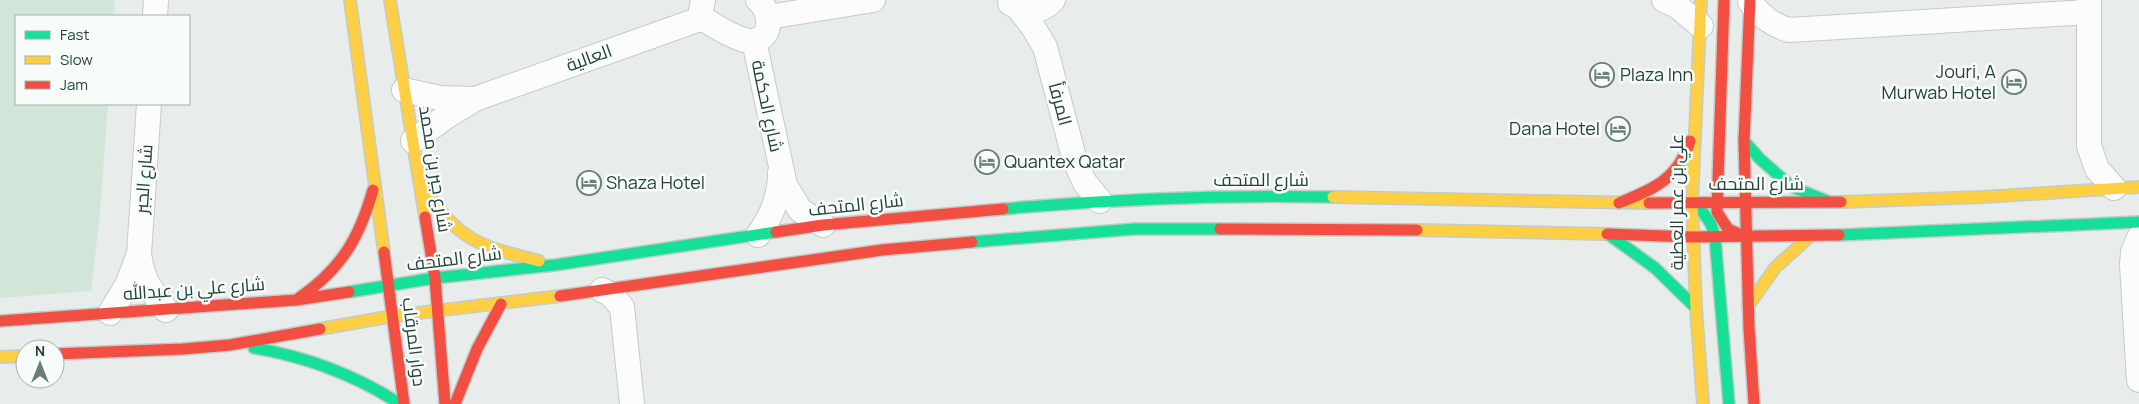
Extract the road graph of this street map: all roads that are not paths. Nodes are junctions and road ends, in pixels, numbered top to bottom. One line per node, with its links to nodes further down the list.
1 (156, 0): 14 (street)
2 (350, 0): 26 (street)
3 (390, 0): 18 (street, شارع جبر بن محمد)
4 (874, 0): 12 (street)
5 (1054, 0): 10 (street); 17 (street, المرفأ)
6 (1664, 0): 15 (street)
7 (1702, 0): 15 (street, علي بن عمر العطية)
8 (1724, 0): 32 (street)
9 (1750, 1): 11 (street); 23 (street)
10 (1009, 3): 17 (street, المرفأ)
11 (2088, 6): 29 (street)
12 (763, 8): 16 (street)
13 (703, 9): 16 (street); 19 (street, العالية)
14 (155, 15)
15 (1701, 26): 21 (street, علي بن عمر العطية)
16 (754, 41): 25 (street, شارع الحكمة)
17 (1045, 48): 24 (street, المرفأ)
18 (404, 90): 19 (street, العالية); 22 (street, شارع جبر بن محمد)
19 (476, 99): 22 (street, العالية)
20 (149, 105): 46 (street, شارع الجبر)
21 (1694, 125): 31 (street, علي بن عمر العطية); 35 (street)
22 (412, 141): 27 (street, شارع جبر بن محمد)
23 (1744, 141): 33 (street); 34 (street)
24 (1075, 161): 30 (street, المرفأ); 36 (street)
25 (780, 171): 38 (street, شارع الحكمة); 40 (street, شارع الحكمة)
26 (375, 181): 49 (street); 51 (street)
27 (419, 181): 47 (street); 48 (street, شارع جبر بن محمد)
28 (2139, 187): 29 (street, شارع المتحف)
29 (2114, 188): 34 (street, شارع المتحف)
30 (1100, 201): 35 (street, شارع المتحف); 36 (street, شارع المتحف)
31 (1692, 202): 32 (street, شارع المتحف); 35 (street, شارع المتحف); 41 (street, علي بن عمر العطية); 42 (street)
32 (1716, 202): 33 (street, شارع المتحف); 43 (street)
33 (1745, 202): 34 (street, شارع المتحف); 43 (street)
34 (1830, 202)
35 (1619, 203)
36 (1059, 204): 38 (street, شارع المتحف)
37 (2139, 222): 44 (street)
38 (823, 225): 40 (street, شارع المتحف)
39 (1608, 234): 41 (street); 50 (street); 54 (street)
40 (758, 235): 47 (street, شارع المتحف)
41 (1693, 237): 42 (street); 54 (street, علي بن عمر العطية)
42 (1716, 237): 43 (street); 70 (street)
43 (1746, 237): 44 (street); 53 (street)
44 (1809, 237): 53 (street)
45 (2139, 238): 64 (street)
46 (139, 254): 55 (street, شارع الجبر); 57 (street, شارع الجبر)
47 (555, 265): 48 (street, شارع المتحف)
48 (435, 278): 49 (street, شارع المتحف); 56 (street, شارع جبر بن محمد)
49 (388, 285): 51 (street, شارع علي بن عبدالله); 58 (street, دوار المرقاب)
50 (602, 290): 52 (street); 68 (street)
51 (296, 300): 55 (street, شارع علي بن عبدالله)
52 (501, 304): 56 (street); 67 (street)
53 (1748, 306): 71 (street)
54 (1696, 308): 69 (street, علي بن عمر العطية)
55 (166, 310): 57 (street, شارع علي بن عبدالله)
56 (438, 311): 58 (street); 66 (street, شارع جبر بن محمد)
57 (110, 312): 59 (street, شارع علي بن عبدالله)
58 (393, 316): 60 (street); 65 (street, دوار المرقاب)
59 (0, 321)
60 (230, 345): 61 (street); 65 (street)
61 (65, 354)
62 (15, 356): 63 (street)
63 (0, 357)
64 (2139, 380)
65 (402, 404)
66 (445, 404)
67 (455, 404)
68 (632, 404)
69 (1703, 404)
70 (1729, 404)
71 (1754, 404)

